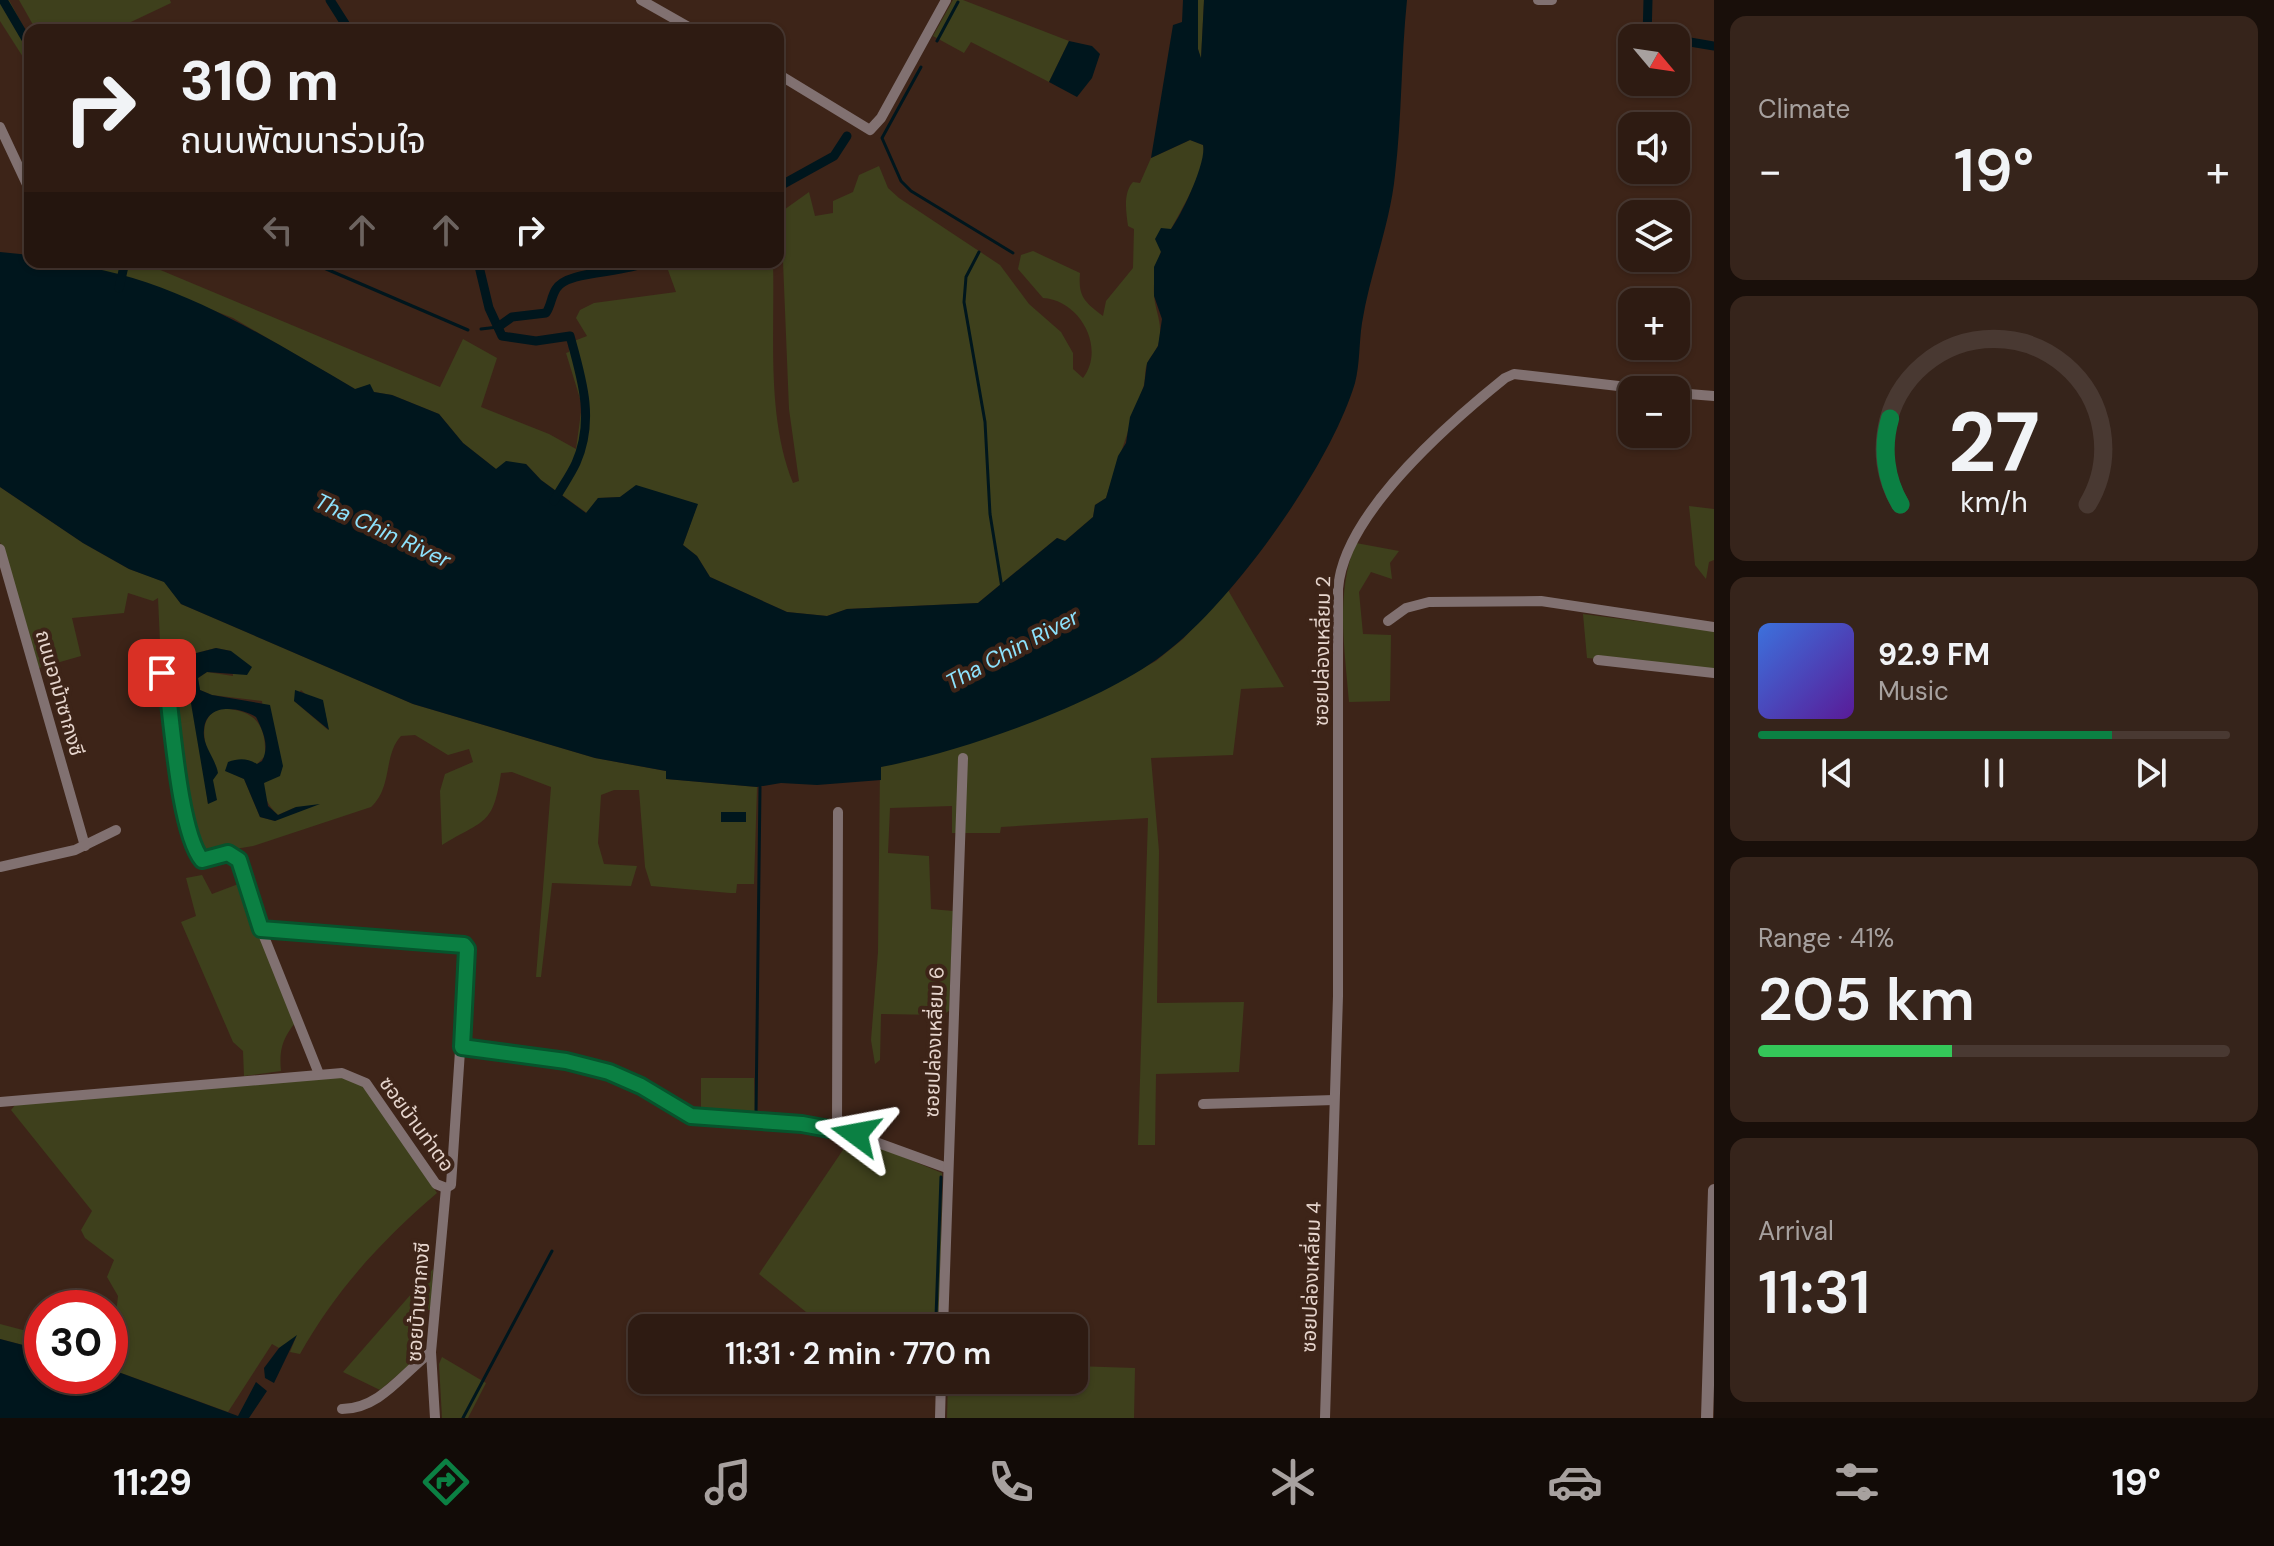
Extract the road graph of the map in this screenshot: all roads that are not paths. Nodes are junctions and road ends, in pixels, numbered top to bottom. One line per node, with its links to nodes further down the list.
1 (641, 0): 5 (street)
2 (946, 0): 6 (street)
3 (1538, 0): 4 (street)
4 (1552, 0)
5 (683, 24)
6 (784, 78)
7 (0, 127): 8 (street)
8 (24, 178)
9 (1618, 386): 26 (street, ซอยปล่องเหลี่ยม 2)
10 (1690, 394): 11 (street)
11 (1714, 396)
12 (0, 549): 21 (street, ถนนอาม้าซากงซี)
13 (1388, 621): 14 (street)
14 (1714, 627)
15 (1598, 660): 16 (street)
16 (1714, 673)
17 (137, 675): 23 (street)
18 (963, 758): 31 (street, ซอยปล่องเหลี่ยม 6)
19 (838, 812): 29 (street)
20 (116, 830): 21 (street)
21 (85, 846): 22 (street)
22 (0, 867)
23 (261, 929): 24 (street, ซอยบ้านท่าตอ); 25 (street)
24 (462, 1047): 29 (street); 32 (street, ซอยบ้านท่าตอ)
25 (319, 1074): 27 (street, ซอยบ้านท่าตอ); 32 (street, ซอยบ้านท่าตอ)
26 (1334, 1100): 28 (street); 30 (street, ซอยปล่องเหลี่ยม 2)
27 (0, 1102)
28 (1203, 1104)
29 (837, 1128): 31 (street)
30 (1333, 1138): 41 (street, ซอยปล่องเหลี่ยม 4)
31 (947, 1168): 35 (street, ซอยปล่องเหลี่ยม 6)
32 (446, 1188): 36 (street, ซอยบ้านซากงซี)
33 (1714, 1190): 34 (street)
34 (1712, 1268): 42 (street)
35 (943, 1314)
36 (431, 1352): 38 (street); 39 (street, ซอยบ้านซากงซี)
37 (941, 1394): 40 (street)
38 (342, 1409)
39 (435, 1418)
40 (940, 1418)
41 (1325, 1418)
42 (1707, 1418)

